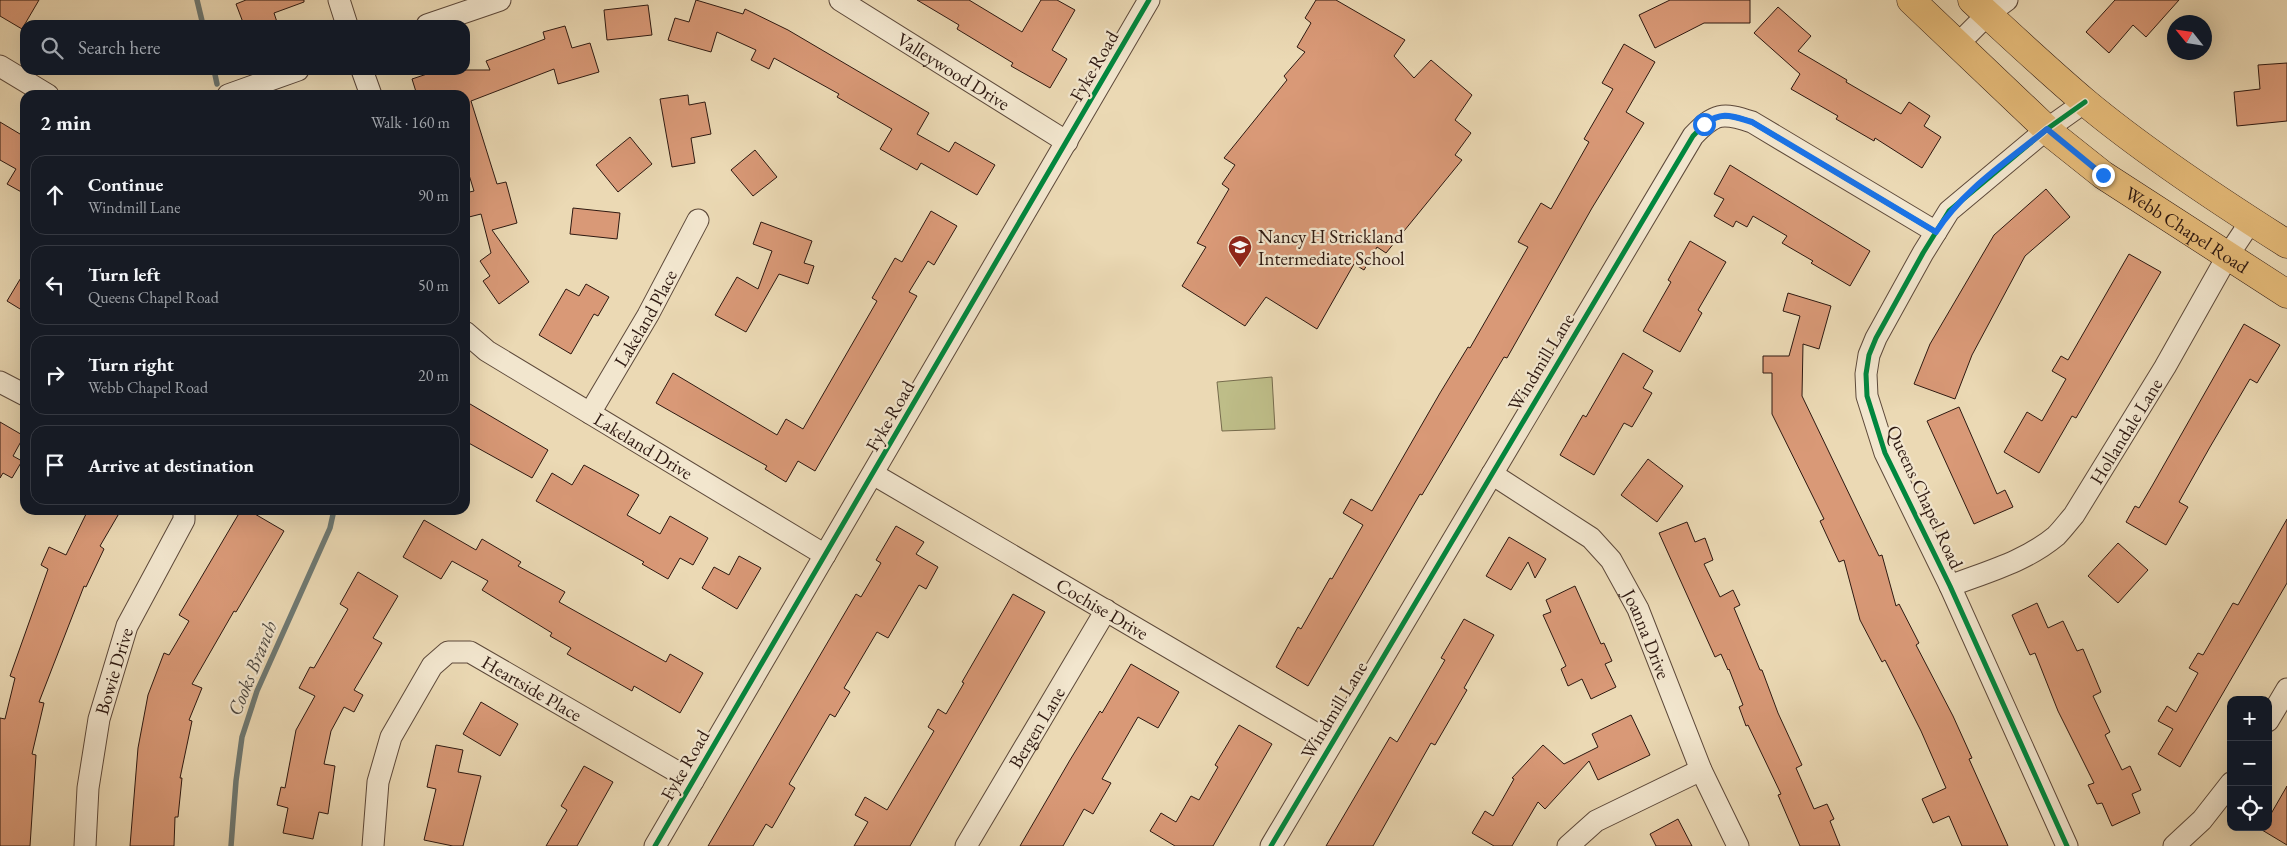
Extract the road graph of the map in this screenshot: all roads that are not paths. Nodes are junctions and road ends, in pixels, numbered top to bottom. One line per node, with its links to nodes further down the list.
1 (339, 0): 7 (street)
2 (500, 0): 8 (street)
3 (840, 0): 18 (street, Valleywood Drive)
4 (1149, 0): 18 (street, Fyke Road)
5 (1911, 0): 9 (main road, Webb Chapel Road)
6 (1989, 5): 9 (street); 16 (main road)
7 (345, 20)
8 (442, 20)
9 (1958, 44): 17 (main road, Webb Chapel Road)
10 (0, 66): 13 (street)
11 (284, 75): 14 (street)
12 (364, 75): 15 (street)
13 (40, 90)
14 (242, 90)
15 (369, 90)
16 (2085, 102): 17 (street, Queens Chapel Road); 20 (main road)
17 (2047, 129): 21 (street, Queens Chapel Road); 23 (main road, Webb Chapel Road)
18 (1067, 142): 29 (street, Fyke Road)
19 (698, 220): 28 (street, Lakeland Place)
20 (2251, 221): 22 (main road); 23 (street, Hollandale Lane)
21 (1936, 232): 30 (street, Windmill Lane); 33 (street, Queens Chapel Road)
22 (2287, 244)
23 (2226, 257): 24 (main road, Webb Chapel Road); 33 (street, Hollandale Lane)
24 (2287, 294)
25 (470, 336): 28 (street, Lakeland Drive)
26 (0, 382): 27 (street)
27 (20, 392)
28 (590, 413): 32 (street, Lakeland Drive)
29 (873, 474): 32 (street, Fyke Road); 34 (street, Cochise Drive)
30 (1492, 474): 37 (street, Windmill Lane); 38 (street, Joanna Drive)
31 (184, 515): 41 (street, Bowie Drive)
32 (825, 555): 39 (street, Fyke Road)
33 (1950, 586): 48 (street, Queens Chapel Road)
34 (1106, 610): 37 (street, Cochise Drive); 44 (street, Bergen Lane)
35 (2287, 688): 36 (street)
36 (2272, 714)
37 (1332, 743): 45 (street, Windmill Lane)
38 (1700, 770): 46 (street); 47 (street, Joanna Drive)
39 (693, 781): 42 (street, Heartside Place); 43 (street, Fyke Road)
40 (2229, 786): 49 (street)
41 (85, 846)
42 (373, 846)
43 (655, 846)
44 (966, 846)
45 (1271, 846)
46 (1568, 846)
47 (1738, 846)
48 (2067, 846)
49 (2174, 846)

